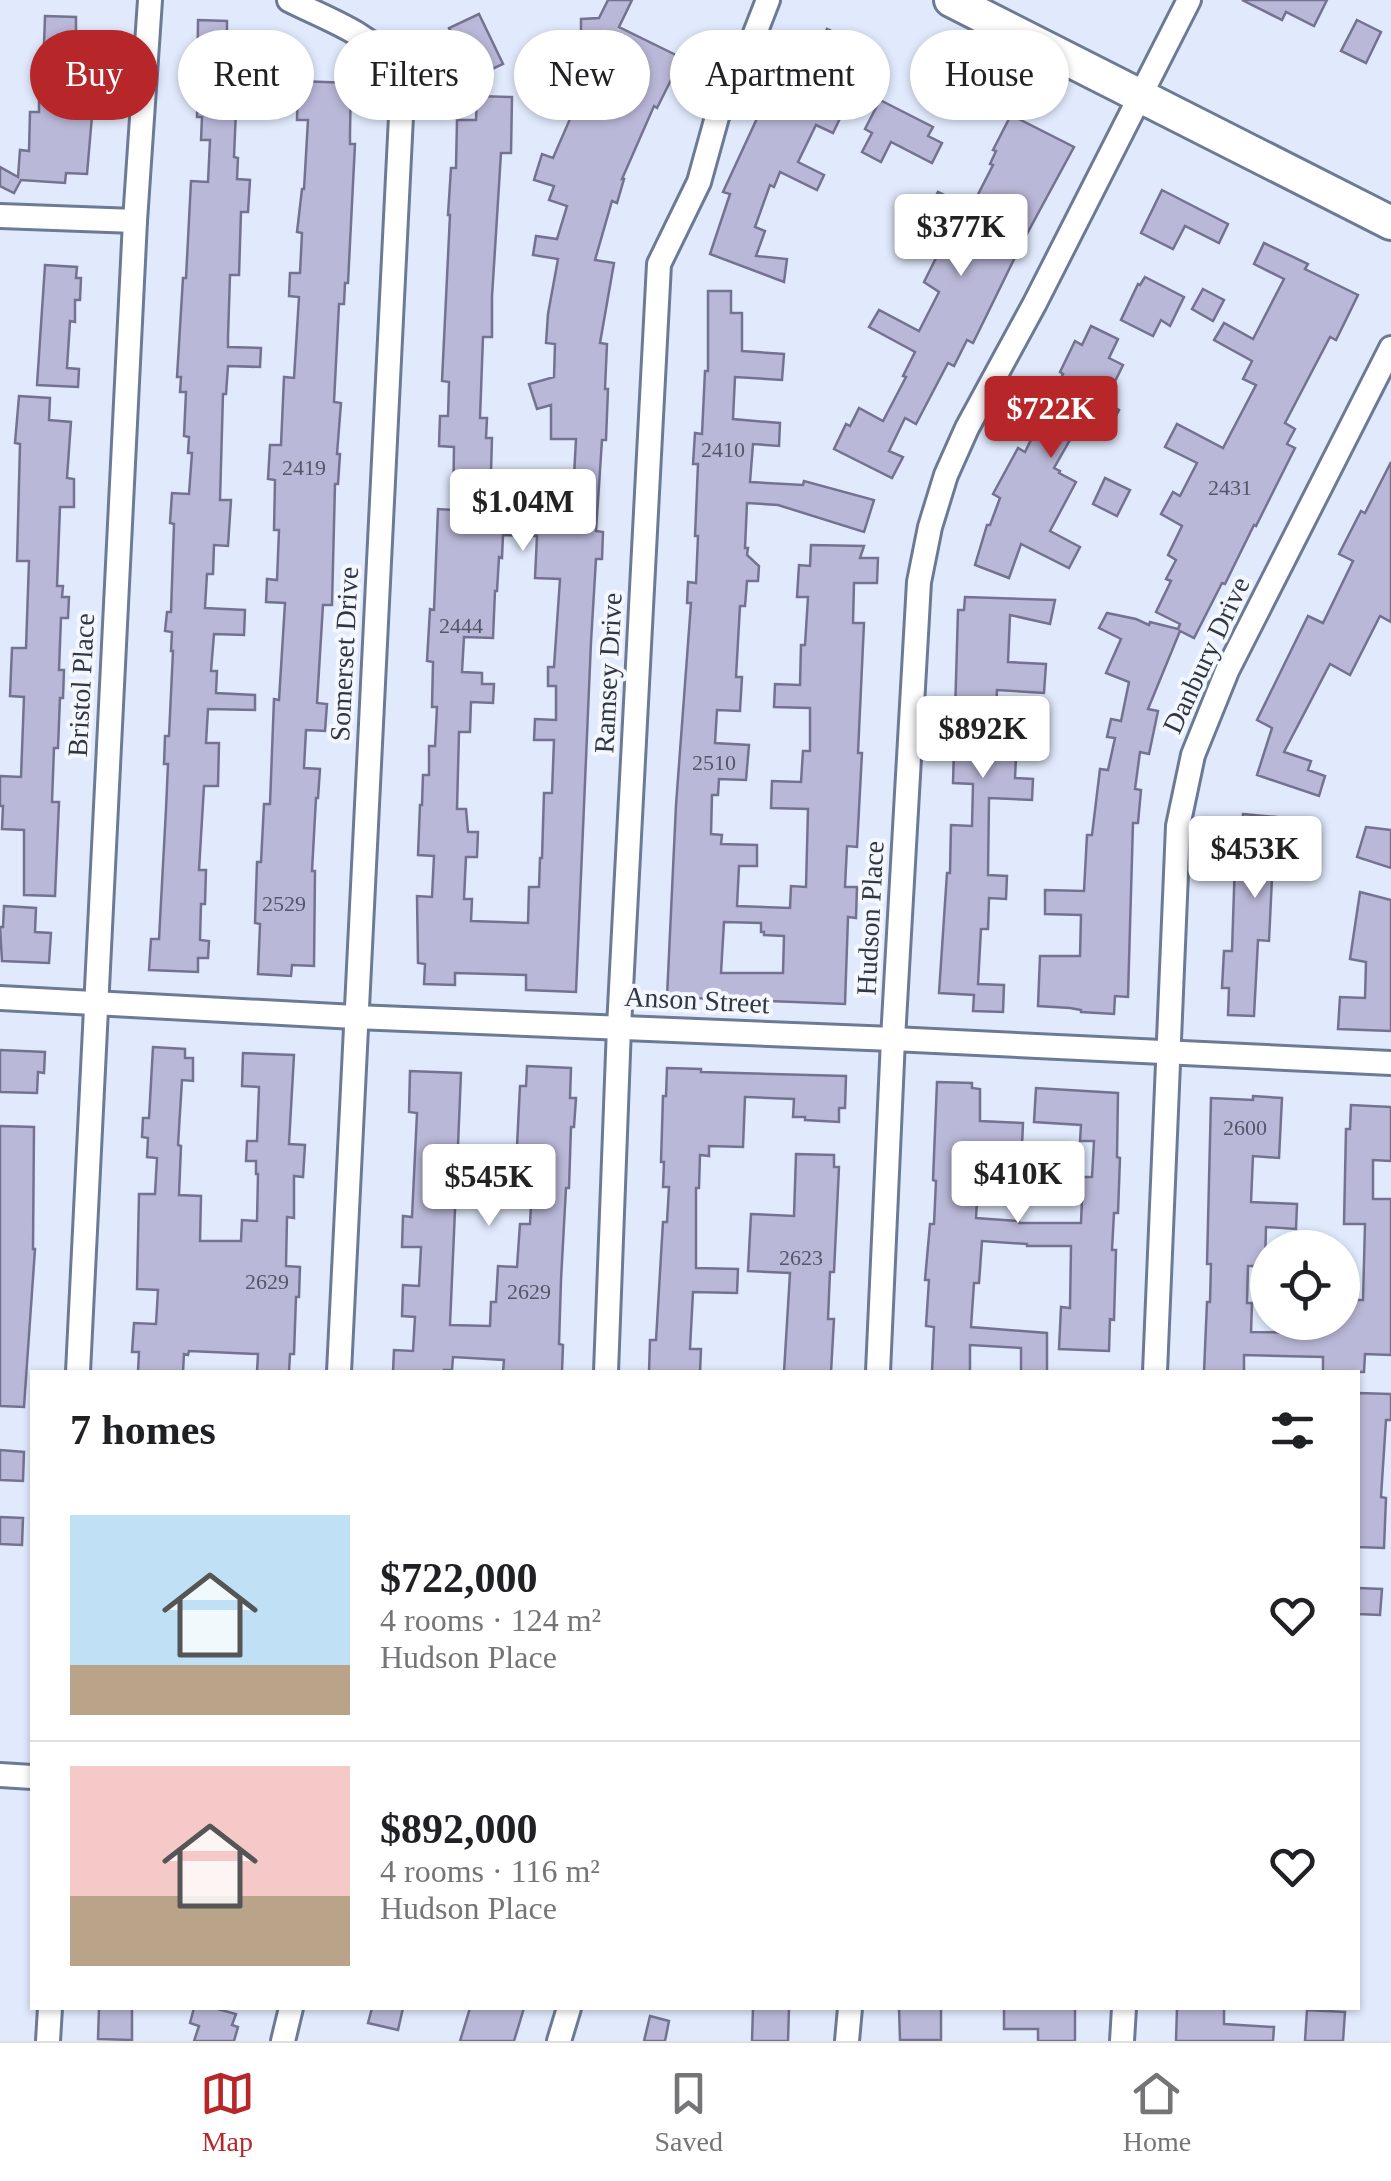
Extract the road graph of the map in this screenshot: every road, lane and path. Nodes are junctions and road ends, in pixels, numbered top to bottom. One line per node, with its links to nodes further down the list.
1 (150, 0): 8 (street, Bristol Place)
2 (289, 0): 13 (street, Somerset Drive)
3 (768, 0): 14 (street, Ramsey Drive)
4 (951, 0): 6 (main road)
5 (1189, 0): 6 (street, Hudson Place)
6 (1141, 97): 9 (main road); 15 (street, Hudson Place)
7 (0, 216): 8 (street)
8 (135, 220): 12 (street, Bristol Place)
9 (1391, 223)
10 (1391, 348): 16 (street, Danbury Drive)
11 (0, 998): 12 (street, Anson Street)
12 (95, 1003): 13 (street, Anson Street); 18 (street, Bristol Place)
13 (355, 1017): 14 (street, Anson Street); 19 (street, Somerset Drive)
14 (620, 1027): 15 (street, Anson Street); 20 (street, Ramsey Drive)
15 (893, 1039): 16 (street, Anson Street); 21 (street, Hudson Place)
16 (1170, 1054): 17 (street, Anson Street); 22 (street, Danbury Drive)
17 (1391, 1063)
18 (78, 1370)
19 (340, 1370)
20 (606, 1370)
21 (878, 1370)
22 (1154, 1370)
23 (0, 1776): 24 (street)
24 (30, 1777)
25 (50, 2010): 30 (street)
26 (291, 2010): 31 (street)
27 (569, 2010): 32 (street)
28 (850, 2010): 33 (street)
29 (1124, 2010): 34 (street)
30 (48, 2041)
31 (283, 2041)
32 (559, 2041)
33 (847, 2041)
34 (1122, 2041)

